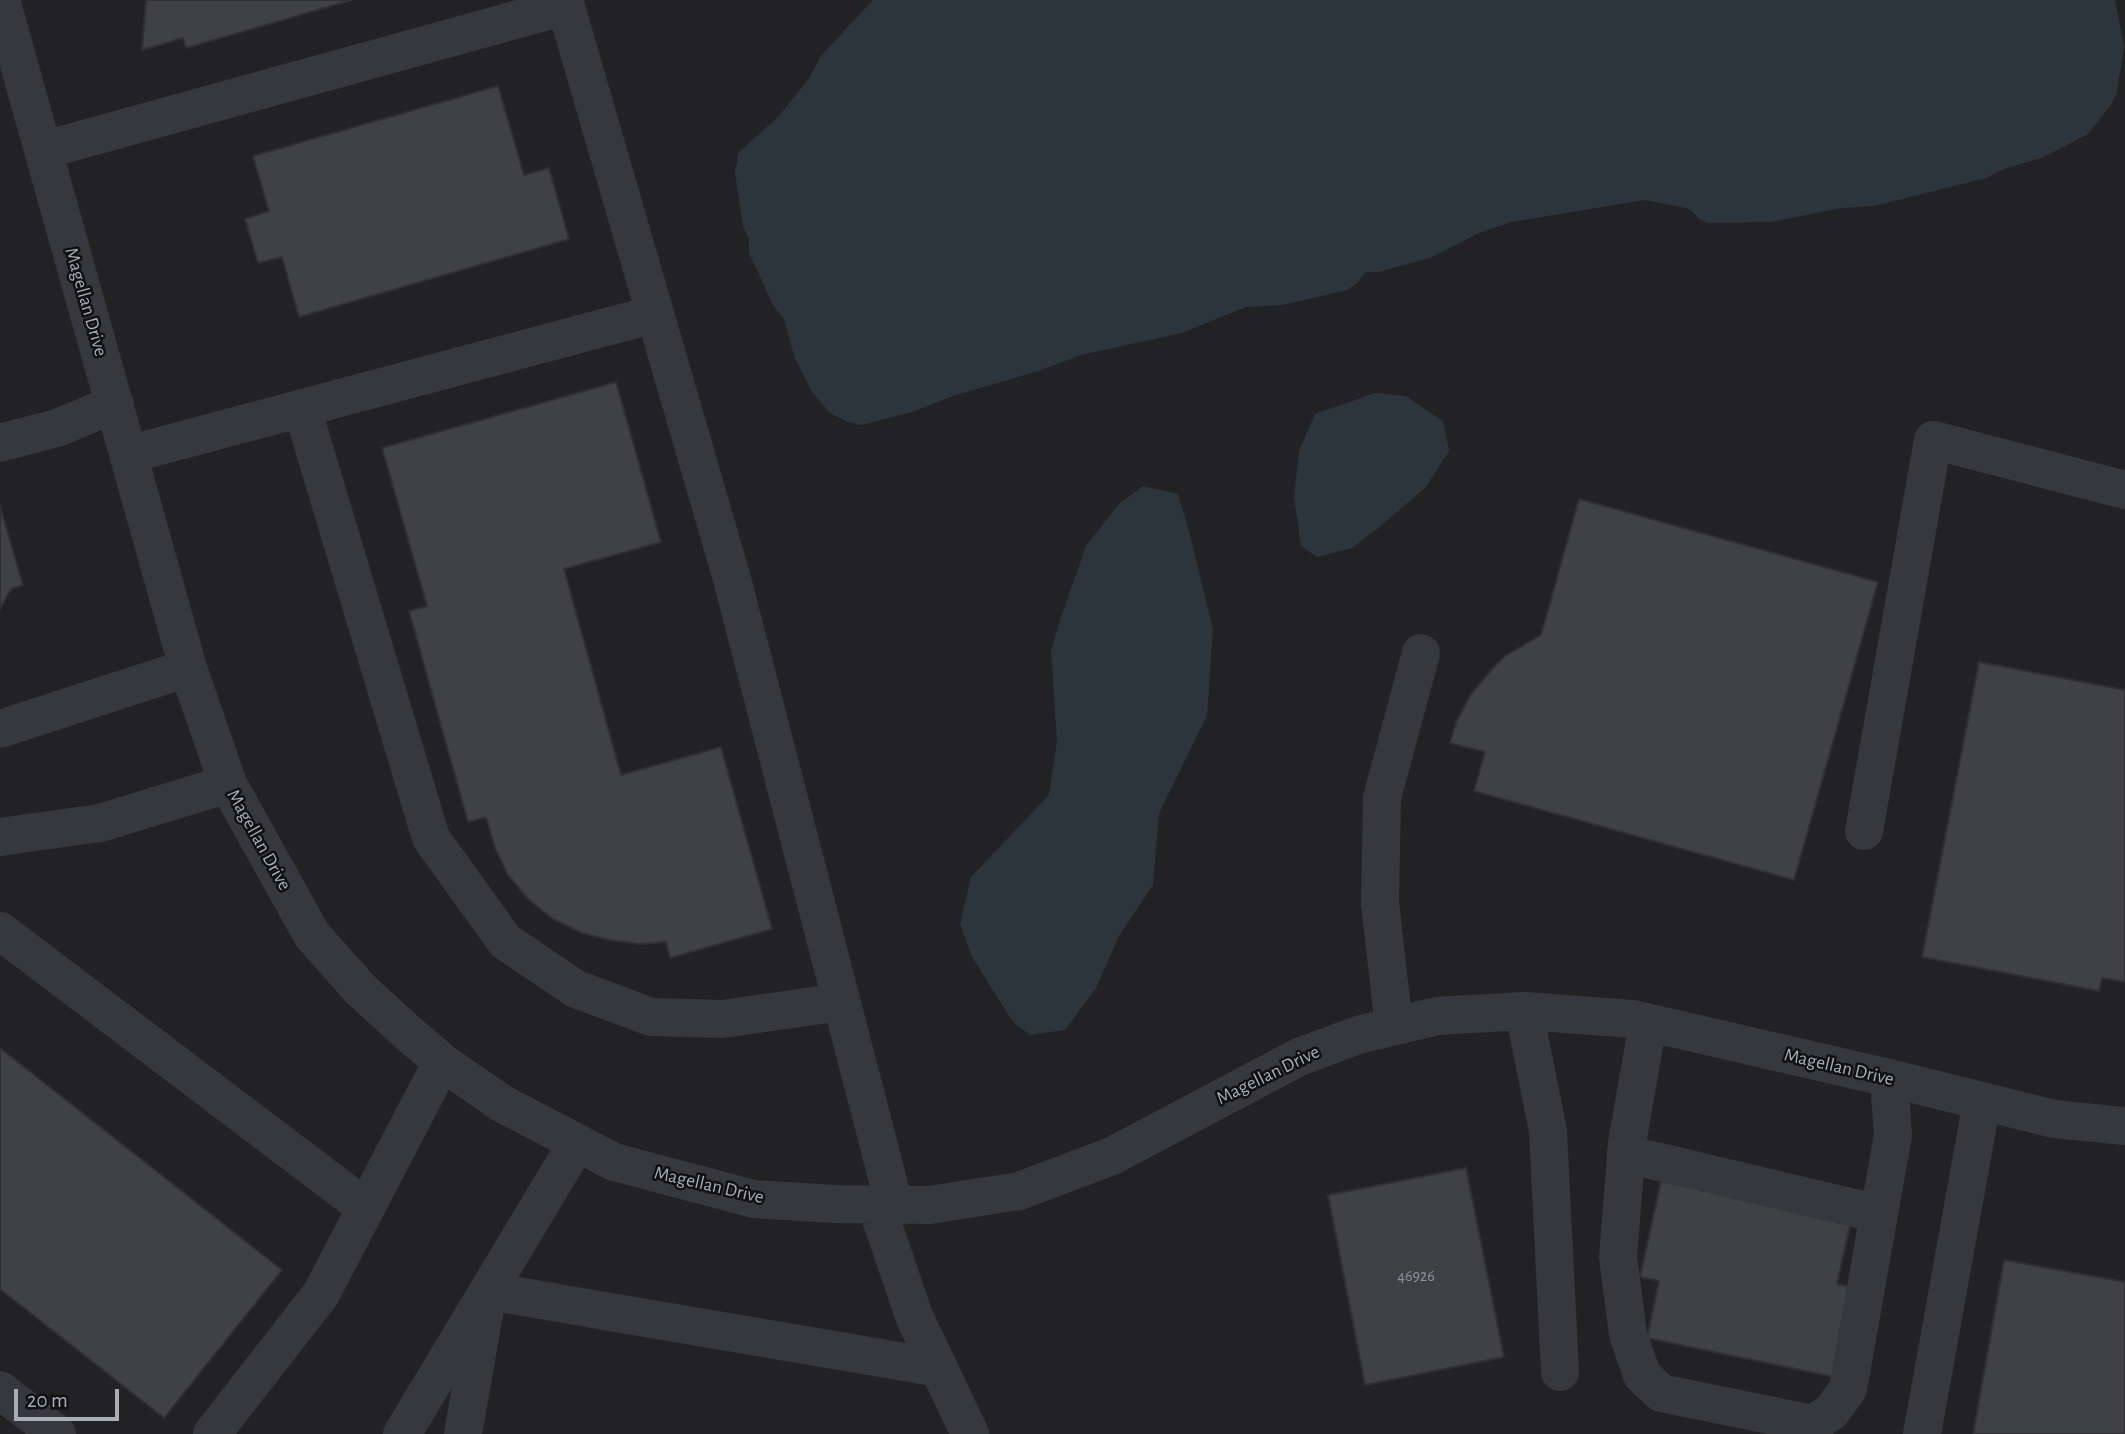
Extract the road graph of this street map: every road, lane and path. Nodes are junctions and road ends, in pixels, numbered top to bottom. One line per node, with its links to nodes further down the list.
1 (1, 0): 3 (street, Magellan Drive)
2 (565, 3): 3 (street); 4 (street)
3 (44, 150): 5 (street, Magellan Drive)
4 (655, 314): 6 (street); 17 (street)
5 (115, 404): 7 (street); 8 (street, Magellan Drive)
6 (302, 408): 8 (street); 17 (street)
7 (0, 443)
8 (130, 454): 11 (street, Magellan Drive)
9 (2125, 491): 14 (street)
10 (1421, 653): 20 (street)
11 (188, 668): 12 (street); 13 (street, Magellan Drive)
12 (0, 729)
13 (228, 784): 15 (street); 21 (street, Magellan Drive)
14 (1864, 831)
15 (0, 837)
16 (0, 931): 28 (street)
17 (841, 1002): 27 (street)
18 (1524, 1011): 19 (street, Magellan Drive); 20 (street, Magellan Drive); 32 (street)
19 (1648, 1023): 22 (street, Magellan Drive); 26 (street)
20 (1394, 1026): 27 (street, Magellan Drive)
21 (442, 1062): 25 (street, Magellan Drive); 28 (street)
22 (1889, 1078): 23 (street, Magellan Drive); 29 (street)
23 (1982, 1101): 24 (street, Magellan Drive); 39 (street)
24 (2125, 1126)
25 (578, 1143): 27 (street, Magellan Drive); 30 (street)
26 (1626, 1154): 29 (street); 29 (street)
27 (885, 1204): 31 (street)
28 (366, 1208): 35 (street)
29 (1879, 1214)
30 (488, 1291): 31 (street); 36 (street); 37 (street)
31 (939, 1368): 38 (street)
32 (1560, 1372)
33 (0, 1390): 34 (street)
34 (57, 1434)
35 (212, 1434)
36 (402, 1434)
37 (463, 1434)
38 (970, 1434)
39 (1922, 1434)

